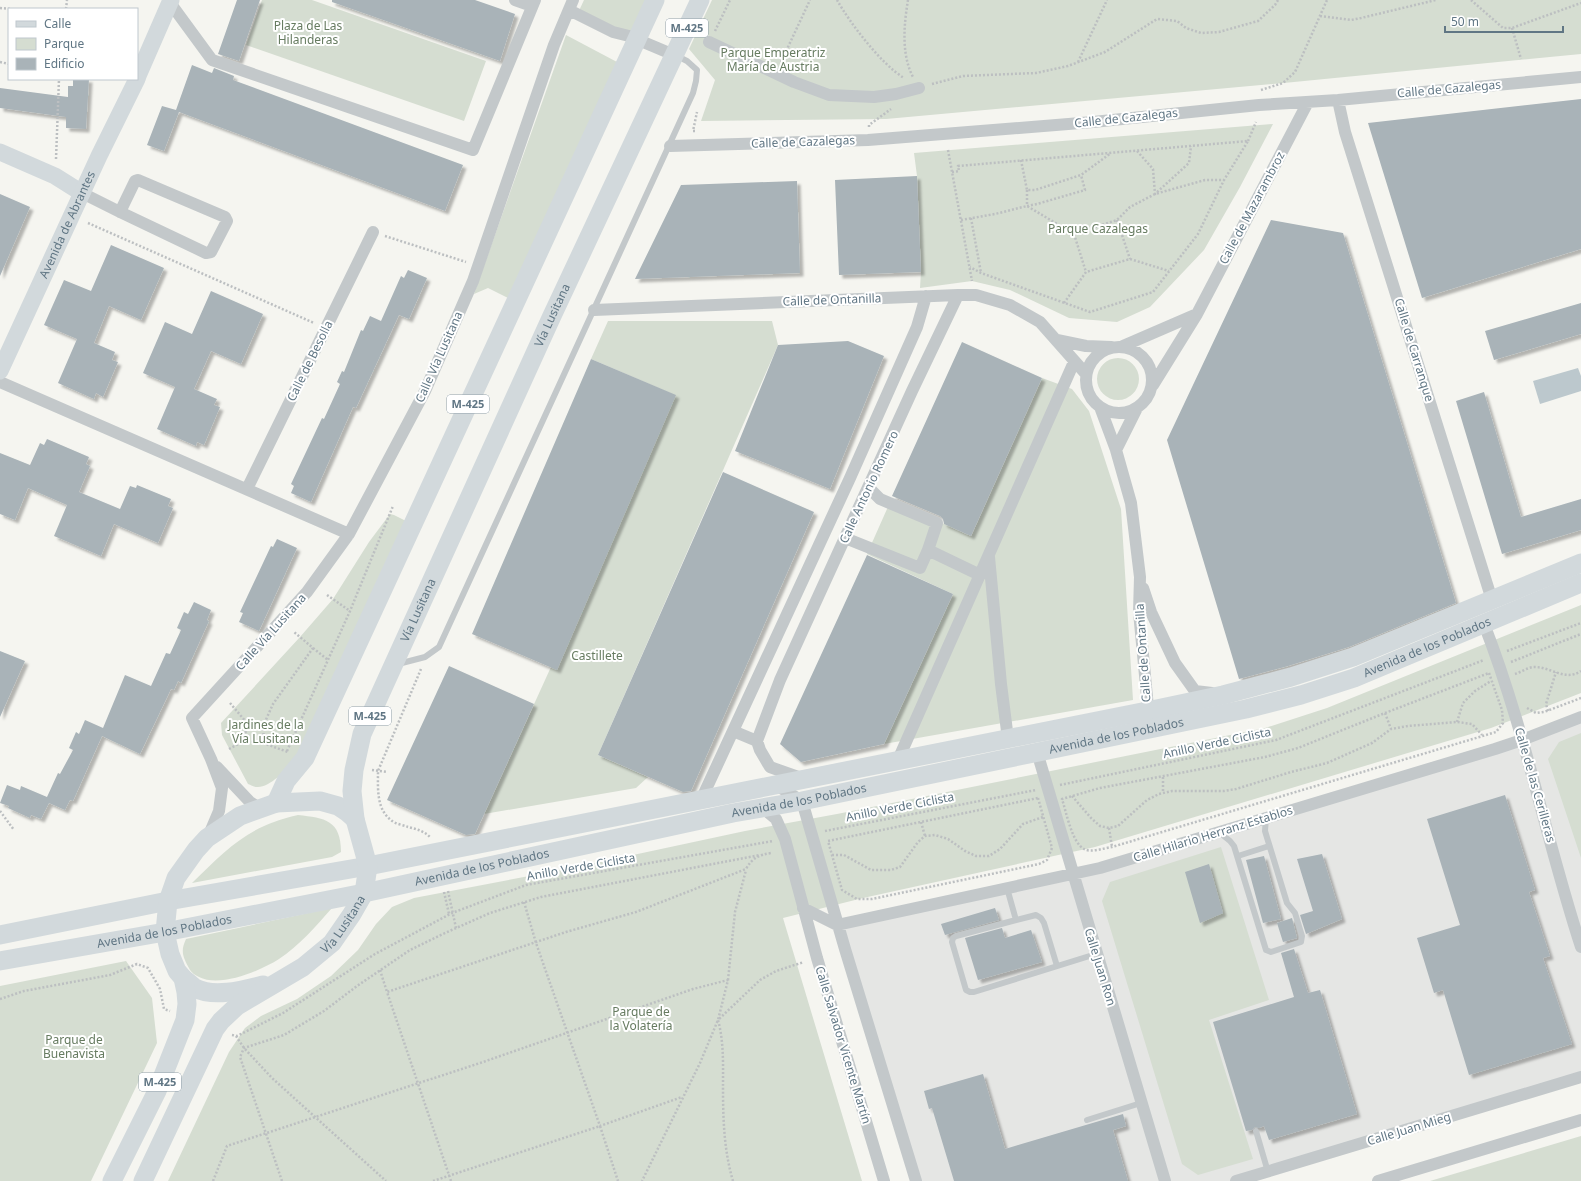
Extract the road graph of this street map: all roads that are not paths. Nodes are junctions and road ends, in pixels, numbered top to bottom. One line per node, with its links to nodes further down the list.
1 (515, 0): 5 (street)
2 (654, 0): 7 (main road, M-425)
3 (700, 0): 9 (main road, Vía Lusitana / M-425)
4 (170, 1): 5 (street); 10 (street, Avenida de Abrantes)
5 (533, 3)
6 (571, 5): 7 (street, Calle Vía Lusitana); 37 (street, Calle Vía Lusitana)
7 (636, 39): 9 (street, Calle Vía Lusitana); 62 (main road, M-425)
8 (710, 42): 13 (street)
9 (674, 55): 16 (lane); 47 (main road, Vía Lusitana / M-425)
10 (138, 77)
11 (1581, 77): 14 (street, Calle de Cazalegas)
12 (137, 80): 18 (street, Avenida de Abrantes)
13 (919, 88)
14 (1338, 100): 15 (street, Calle de Cazalegas); 45 (street, Calle de Carranque)
15 (1308, 102): 16 (street, Calle de Cazalegas); 24 (street, Calle de Mazarambroz)
16 (670, 146): 23 (lane)
17 (0, 152): 18 (street)
18 (82, 193): 19 (street); 28 (street, Avenida de Abrantes)
19 (120, 212): 19 (street)
20 (373, 232): 36 (street, Calle de Besolla)
21 (958, 295): 22 (street, Calle de Ontanilla); 25 (street, Calle de Ontanilla); 35 (street, Calle Antonio Romero)
22 (926, 296): 23 (street, Calle de Ontanilla); 51 (street, Calle Antonio Romero)
23 (594, 310): 47 (lane)
24 (1197, 314): 26 (street); 31 (street, Calle de Mazarambroz)
25 (1057, 340): 26 (street); 27 (street, Calle de Ontanilla)
26 (1118, 347): 29 (street); 31 (street)
27 (1074, 362): 29 (street, Calle de Ontanilla); 40 (street)
28 (0, 371)
29 (1086, 374): 32 (street)
30 (0, 382): 36 (street)
31 (1152, 385): 33 (street)
32 (1100, 407): 33 (street); 34 (street, Calle de Ontanilla)
33 (1137, 408): 34 (street)
34 (1116, 450): 43 (street, Calle de Ontanilla)
35 (869, 488): 38 (street, Calle Antonio Romero); 39 (street)
36 (247, 489): 37 (street)
37 (349, 534): 56 (street, Calle Vía Lusitana)
38 (845, 538): 39 (street); 54 (street, Calle Antonio Romero)
39 (928, 550): 42 (street)
40 (989, 555): 42 (street); 52 (street)
41 (1581, 563): 45 (main road, Avenida de los Poblados)
42 (980, 575): 57 (street)
43 (1140, 577): 48 (street, Calle de Ontanilla); 50 (street, Calle de Ontanilla)
44 (1581, 583): 46 (main road, Avenida de los Poblados)
45 (1492, 600): 48 (main road, Avenida de los Poblados)
46 (1484, 624): 50 (main road, Avenida de los Poblados); 53 (street, Calle de las Cerilleras)
47 (393, 665): 65 (main road, Vía Lusitana / M-425)
48 (1223, 695): 50 (main road, Avenida de los Poblados)
49 (1581, 717): 53 (street, Calle Hilario Herranz Establos)
50 (1149, 720): 52 (main road, Avenida de los Poblados); 55 (main road, Avenida de los Poblados)
51 (733, 732): 54 (street); 60 (street, Calle Antonio Romero)
52 (1008, 739): 57 (main road, Avenida de los Poblados)
53 (1522, 740): 64 (street, Calle Hilario Herranz Establos); 80 (street, Calle de las Cerilleras)
54 (757, 741): 58 (street)
55 (1037, 752): 61 (main road, Avenida de los Poblados); 71 (street, Calle Juan Ron)
56 (211, 759): 62 (street, Calle Vía Lusitana); 67 (street, Calle Vía Lusitana)
57 (898, 760): 58 (main road, Avenida de los Poblados)
58 (804, 780): 59 (main road, Avenida de los Poblados)
59 (776, 785): 60 (main road, Avenida de los Poblados); 61 (street)
60 (701, 800): 70 (main road, Avenida de los Poblados)
61 (802, 801): 63 (main road, Avenida de los Poblados); 77 (street)
62 (269, 806): 65 (main road); 67 (main road)
63 (763, 808): 73 (main road, Avenida de los Poblados); 75 (street, Calle Salvador Vicente Martín)
64 (1266, 818): 66 (street, Calle Hilario Herranz Establos); 68 (lane)
65 (355, 819): 70 (main road, Vía Lusitana / M-425)
66 (1219, 832): 69 (lane); 71 (street, Calle Hilario Herranz Establos)
67 (207, 838): 74 (main road)
68 (1269, 846): 69 (lane); 69 (lane)
69 (1238, 856)
70 (368, 866): 73 (main road, Vía Lusitana / M-425); 74 (main road, Avenida de los Poblados)
71 (1073, 874): 72 (street, Calle Hilario Herranz Establos); 81 (street, Calle Juan Ron)
72 (1007, 888): 76 (lane); 77 (street, Calle Hilario Herranz Establos)
73 (364, 892): 78 (main road, Avenida de los Poblados); 85 (main road, Vía Lusitana / M-425)
74 (168, 901): 78 (main road); 79 (main road, Avenida de los Poblados)
75 (803, 908): 77 (street); 94 (street, Calle Salvador Vicente Martín)
76 (1016, 920): 83 (lane); 83 (lane)
77 (837, 924): 95 (street)
78 (165, 932): 82 (main road, Avenida de los Poblados); 84 (main road, M-425)
79 (0, 935)
80 (1581, 947)
81 (1096, 954): 83 (lane); 87 (street, Calle Juan Ron)
82 (0, 961)
83 (1057, 966)
84 (183, 978): 85 (main road, M-425); 92 (main road, M-425)
85 (280, 980): 93 (main road, Vía Lusitana / M-425)
86 (1581, 1077): 91 (street, Calle Juan Mieg)
87 (1141, 1103): 88 (lane); 96 (street, Calle Juan Ron)
88 (1087, 1120)
89 (1581, 1120): 98 (street)
90 (1256, 1131): 91 (lane)
91 (1268, 1172): 97 (street, Calle Juan Mieg)
92 (112, 1181)
93 (143, 1181)
94 (884, 1181)
95 (916, 1181)
96 (1165, 1181)
97 (1236, 1181)
98 (1378, 1181)

